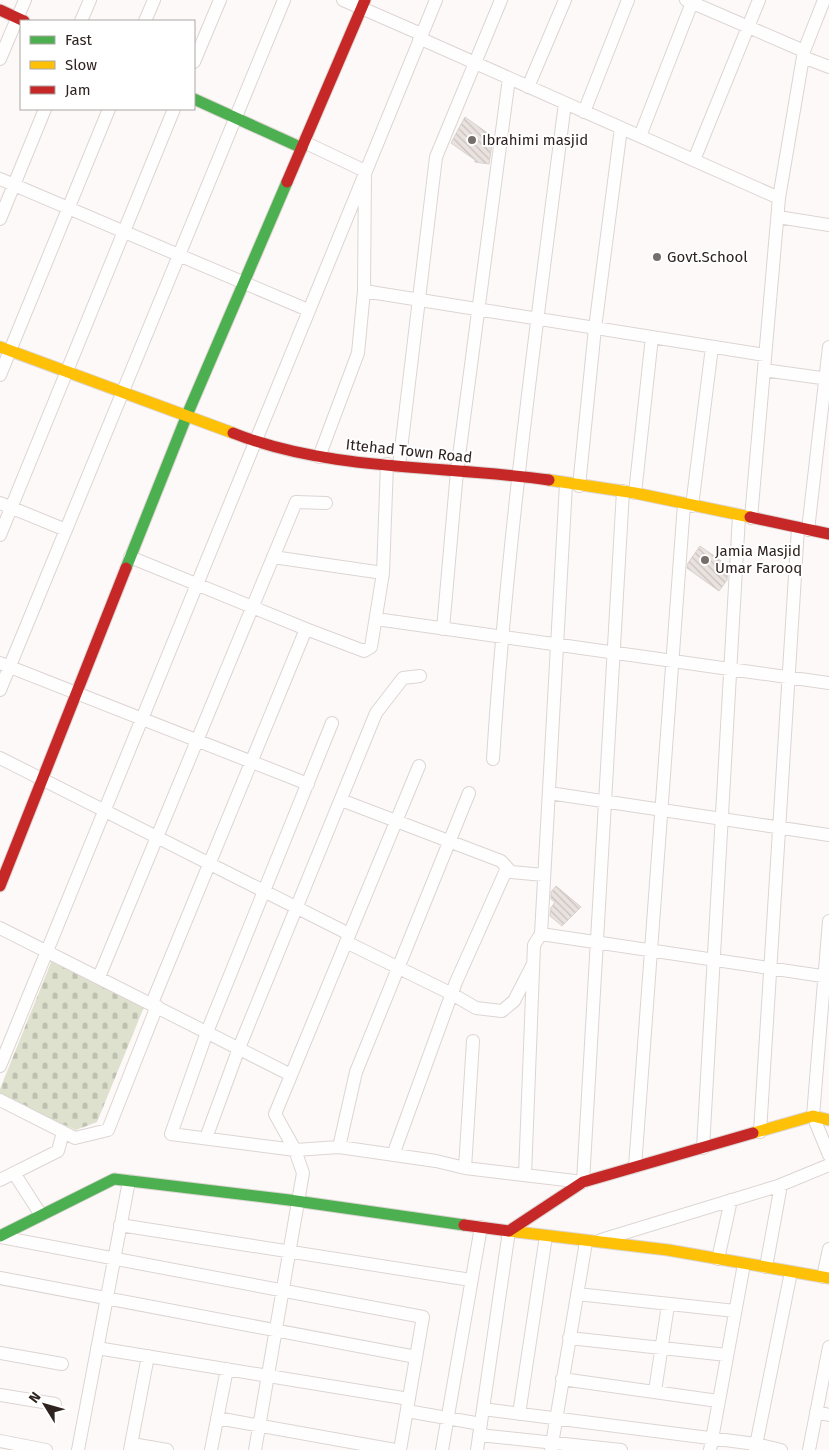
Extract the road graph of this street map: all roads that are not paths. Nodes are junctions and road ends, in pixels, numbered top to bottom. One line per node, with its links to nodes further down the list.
1 (25, 0): 16 (street)
2 (90, 0): 17 (street)
3 (154, 0): 18 (street)
4 (220, 0): 23 (street)
5 (284, 0): 34 (street)
6 (343, 0): 14 (street)
7 (436, 0): 20 (street)
8 (501, 0): 24 (street)
9 (565, 0): 27 (street)
10 (628, 0): 33 (street)
11 (759, 0): 19 (street)
12 (824, 0): 21 (street)
13 (690, 1): 19 (street); 36 (street)
14 (363, 4): 20 (street); 37 (street)
15 (0, 10): 16 (street)
16 (20, 20): 22 (street)
17 (81, 20)
18 (145, 20)
19 (747, 27): 21 (street); 38 (street)
20 (420, 36): 24 (street); 39 (street)
21 (804, 54): 25 (street); 42 (street)
22 (0, 59)
23 (195, 60)
24 (475, 63): 26 (street); 51 (street)
25 (829, 68)
26 (509, 78): 27 (street); 53 (street)
27 (528, 87): 29 (street)
28 (195, 99): 34 (street)
29 (565, 103): 33 (street); 54 (street)
30 (45, 110): 41 (street)
31 (109, 110): 43 (street)
32 (174, 110): 47 (street)
33 (584, 112): 35 (street)
34 (236, 118): 37 (street); 48 (street)
35 (621, 128): 36 (street); 55 (street)
36 (640, 136): 38 (street)
37 (303, 145): 39 (street); 49 (street)
38 (694, 160): 42 (street)
39 (365, 171): 50 (street); 52 (street)
40 (0, 179): 41 (street)
41 (14, 184): 43 (street); 45 (street)
42 (779, 198): 44 (street)
43 (68, 207): 47 (street); 59 (street)
44 (778, 217): 46 (street); 60 (street)
45 (0, 219)
46 (829, 225)
47 (124, 231): 48 (street); 62 (street)
48 (180, 254): 49 (street); 65 (street)
49 (244, 281): 52 (street); 66 (street)
50 (364, 291): 51 (street); 68 (street)
51 (420, 300): 53 (street); 69 (street)
52 (308, 310): 67 (street)
53 (478, 310): 54 (street); 70 (street)
54 (537, 319): 55 (street); 71 (street)
55 (595, 328): 56 (street); 72 (street)
56 (652, 337): 57 (street); 73 (street)
57 (712, 347): 60 (street); 76 (street)
58 (829, 347): 64 (street)
59 (5, 348): 62 (street, Ittehad Town Road); 63 (street)
60 (765, 355): 61 (street)
61 (764, 370): 64 (street); 77 (street)
62 (66, 371): 65 (street, Ittehad Town Road); 75 (street)
63 (0, 375)
64 (827, 379): 78 (street)
65 (123, 392): 66 (street, Ittehad Town Road); 79 (street)
66 (187, 415): 67 (street, Ittehad Town Road); 82 (street)
67 (255, 442): 68 (street, Ittehad Town Road); 85 (street)
68 (320, 457): 69 (street, Ittehad Town Road)
69 (393, 465): 70 (street, Ittehad Town Road); 84 (street)
70 (457, 471): 71 (street, Ittehad Town Road); 89 (street)
71 (517, 477): 72 (street, Ittehad Town Road); 90 (street)
72 (572, 485): 73 (street, Ittehad Town Road); 91 (street)
73 (629, 492): 76 (street, Ittehad Town Road); 92 (street)
74 (326, 503): 83 (street)
75 (5, 505): 79 (street); 80 (street)
76 (688, 505): 77 (street, Ittehad Town Road); 93 (street)
77 (745, 517): 78 (street, Ittehad Town Road); 95 (street)
78 (803, 529): 81 (street, Ittehad Town Road); 97 (street)
79 (66, 530): 94 (street)
80 (0, 534)
81 (829, 534)
82 (130, 557): 85 (street); 100 (street)
83 (273, 557): 84 (street); 86 (street)
84 (383, 573): 87 (street)
85 (196, 584): 86 (street); 101 (street)
86 (253, 607): 88 (street); 103 (street)
87 (376, 619): 88 (street); 89 (street)
88 (306, 629): 106 (street)
89 (444, 629): 90 (street)
90 (501, 637): 91 (street); 105 (street)
91 (556, 645): 92 (street); 111 (street)
92 (613, 653): 93 (street); 113 (street)
93 (672, 661): 95 (street); 115 (street)
94 (5, 664): 99 (street); 100 (street)
95 (731, 669): 97 (street); 116 (street)
96 (420, 676): 112 (street)
97 (789, 677): 98 (street); 118 (street)
98 (829, 683)
99 (0, 690)
100 (75, 694): 101 (street); 108 (street)
101 (141, 719): 103 (street); 114 (street)
102 (332, 723): 109 (street)
103 (197, 741): 106 (street); 120 (street)
104 (0, 758): 108 (street)
105 (493, 759)
106 (251, 762): 109 (street); 122 (street)
107 (419, 766): 117 (street)
108 (42, 779): 114 (street); 125 (street)
109 (308, 784): 126 (street)
110 (469, 792): 121 (street)
111 (549, 793): 113 (street); 124 (street)
112 (341, 800): 117 (street); 127 (street)
113 (605, 801): 115 (street); 132 (street)
114 (103, 810): 120 (street); 133 (street)
115 (661, 810): 116 (street); 134 (street)
116 (722, 819): 118 (street); 135 (street)
117 (396, 821): 121 (street); 131 (street)
118 (779, 828): 119 (street); 137 (street)
119 (829, 835)
120 (156, 837): 122 (street); 140 (street)
121 (449, 841): 123 (street); 138 (street)
122 (210, 864): 126 (street); 142 (street)
123 (507, 868): 124 (street); 141 (street)
124 (544, 875): 130 (street)
125 (0, 886)
126 (265, 892): 127 (street); 143 (street)
127 (297, 908): 131 (street); 145 (street)
128 (829, 921): 139 (street)
129 (0, 928): 133 (street)
130 (541, 934): 132 (street); 136 (street)
131 (347, 938): 138 (street); 147 (street)
132 (597, 943): 134 (street); 166 (street)
133 (46, 951): 140 (street); 146 (street)
134 (651, 951): 135 (street); 160 (street)
135 (714, 960): 137 (street); 155 (street)
136 (534, 962): 141 (street); 163 (street)
137 (770, 968): 139 (street); 152 (street)
138 (397, 969): 141 (street); 154 (street)
139 (827, 976): 149 (street)
140 (99, 978): 142 (street)
141 (452, 994): 157 (street)
142 (154, 1004): 143 (street); 151 (street)
143 (208, 1032): 145 (street); 153 (street)
144 (473, 1041): 161 (street)
145 (239, 1048): 147 (street); 153 (street)
146 (0, 1066)
147 (291, 1075): 156 (street)
148 (0, 1100): 151 (street)
149 (813, 1116): 150 (street); 152 (street); 158 (street)
150 (829, 1120)
151 (63, 1132): 162 (street)
152 (760, 1132): 155 (street)
153 (206, 1138): 156 (street)
154 (339, 1147): 156 (street); 157 (street)
155 (703, 1148): 160 (street)
156 (294, 1150): 169 (street)
157 (393, 1155): 161 (street)
158 (829, 1155)
159 (829, 1165): 167 (street)
160 (635, 1167): 166 (street)
161 (465, 1168): 163 (street)
162 (14, 1173): 164 (street); 170 (street)
163 (526, 1175): 166 (street)
164 (0, 1180)
165 (130, 1181): 169 (street); 170 (street); 171 (street)
166 (584, 1182): 173 (street)
167 (781, 1185): 168 (street); 182 (street)
168 (730, 1200): 176 (street); 180 (street)
169 (298, 1202): 172 (street); 178 (street)
170 (42, 1215): 174 (street)
171 (120, 1225): 178 (street); 179 (street)
172 (481, 1227): 173 (street); 186 (street)
173 (509, 1231): 175 (street); 211 (street)
174 (0, 1236): 179 (street)
175 (546, 1236): 176 (street); 212 (street)
176 (589, 1242): 180 (street); 188 (street)
177 (829, 1249): 185 (street)
178 (290, 1251): 186 (street); 187 (street)
179 (114, 1258): 187 (street); 189 (street)
180 (718, 1259): 181 (street)
181 (744, 1264): 182 (street); 191 (street)
182 (766, 1267): 183 (street)
183 (791, 1272): 185 (street); 224 (street)
184 (0, 1278): 189 (street)
185 (826, 1278)
186 (471, 1280): 215 (street)
187 (283, 1290): 192 (street); 200 (street)
188 (576, 1294): 190 (street); 193 (street)
189 (107, 1298): 192 (street); 196 (street)
190 (668, 1305): 191 (street); 194 (street)
191 (735, 1311): 198 (street)
192 (276, 1330): 200 (street); 204 (street)
193 (569, 1338): 194 (street); 205 (street)
194 (662, 1347): 198 (street); 206 (street)
195 (829, 1347): 203 (street)
196 (97, 1348): 199 (street); 226 (street)
197 (0, 1353): 201 (street)
198 (727, 1355): 208 (street)
199 (148, 1356): 202 (street); 222 (street)
200 (416, 1357): 210 (street)
201 (62, 1364)
202 (227, 1369): 204 (street); 214 (street)
203 (827, 1372): 213 (street)
204 (268, 1376): 210 (street); 217 (street)
205 (562, 1379): 206 (street); 216 (street)
206 (655, 1391): 208 (street)
207 (0, 1395): 209 (street)
208 (718, 1401): 220 (street)
209 (55, 1404)
210 (408, 1405): 215 (street); 231 (street)
211 (483, 1409): 212 (street); 218 (street)
212 (518, 1414): 216 (street)
213 (823, 1414): 236 (street)
214 (217, 1418): 217 (street); 228 (street)
215 (447, 1418): 218 (street); 232 (street)
216 (556, 1418): 220 (street); 223 (street)
217 (259, 1425): 229 (street); 230 (street)
218 (480, 1429): 221 (street); 233 (street)
219 (0, 1441): 225 (street)
220 (711, 1444): 224 (street)
221 (514, 1445): 223 (street)
222 (131, 1447): 227 (street)
223 (551, 1447): 234 (street)
224 (755, 1447): 235 (street)
225 (46, 1450)
226 (78, 1450)
227 (167, 1450)
228 (211, 1450)
229 (255, 1450)
230 (395, 1450)
231 (400, 1450)
232 (442, 1450)
233 (477, 1450)
234 (621, 1450)
235 (781, 1450)
236 (809, 1450)

